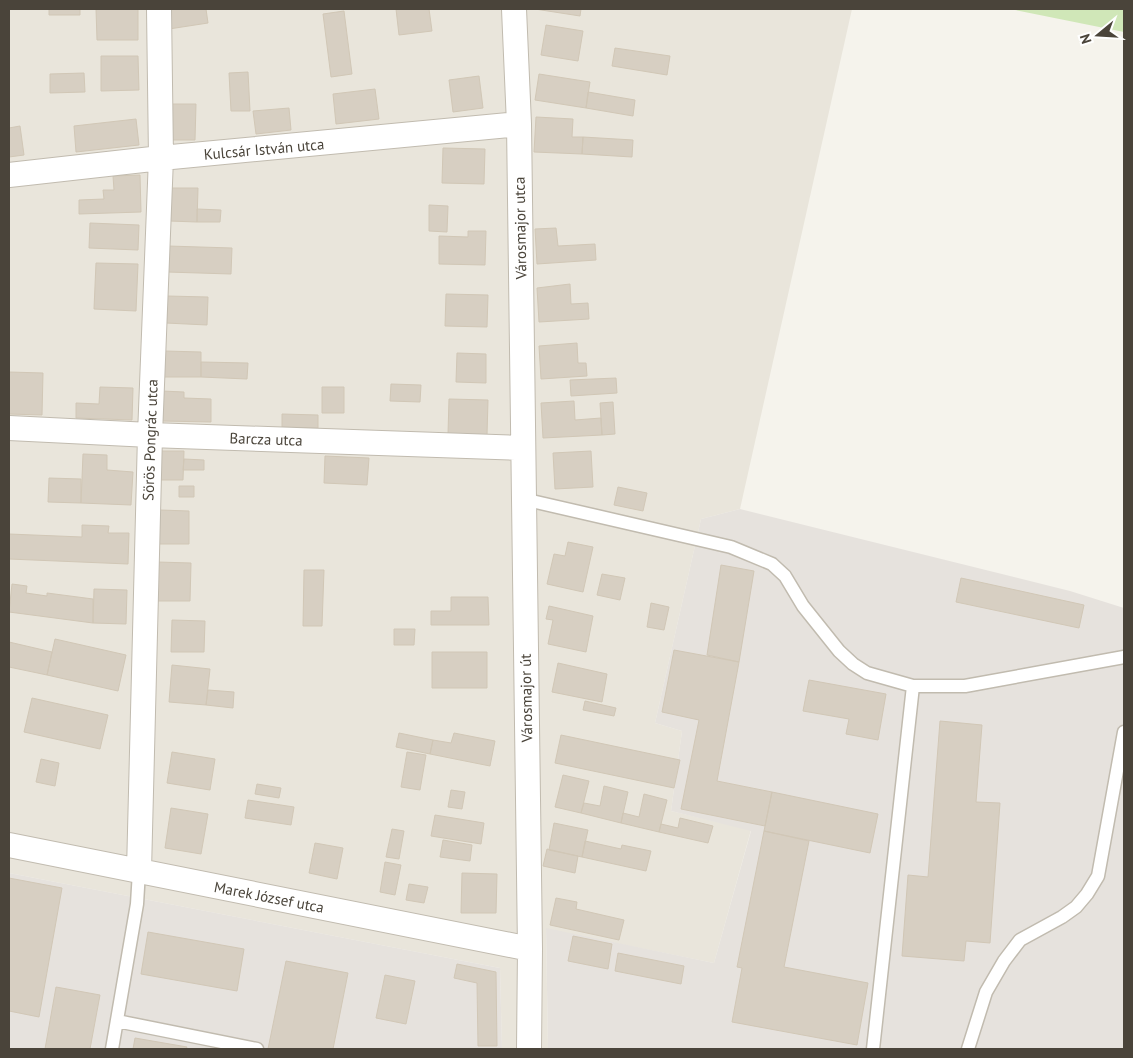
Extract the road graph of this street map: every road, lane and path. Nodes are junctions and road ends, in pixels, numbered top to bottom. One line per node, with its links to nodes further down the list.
1 (159, 9): 4 (street, Sörös Pongrác utca)
2 (514, 9): 3 (street, Városmajor utca)
3 (519, 124): 4 (street, Kulcsár István utca); 8 (street, Városmajor utca)
4 (161, 158): 5 (street, Kulcsár István utca); 7 (street, Sörös Pongrác utca)
5 (9, 175)
6 (9, 428): 7 (street, Barcza utca)
7 (150, 435): 8 (street, Barcza utca); 14 (street, Sörös Pongrác utca)
8 (523, 448): 9 (street, Városmajor út)
9 (523, 499): 11 (lane); 15 (street, Városmajor út)
10 (1124, 657): 11 (lane)
11 (913, 686): 20 (lane)
12 (1124, 732): 21 (lane)
13 (9, 845): 14 (street, Marek József utca)
14 (139, 871): 15 (street, Marek József utca); 16 (lane)
15 (530, 949): 19 (street, Városmajor út)
16 (117, 1021): 17 (lane); 18 (lane)
17 (112, 1049)
18 (257, 1049)
19 (529, 1049)
20 (873, 1049)
21 (968, 1049)

